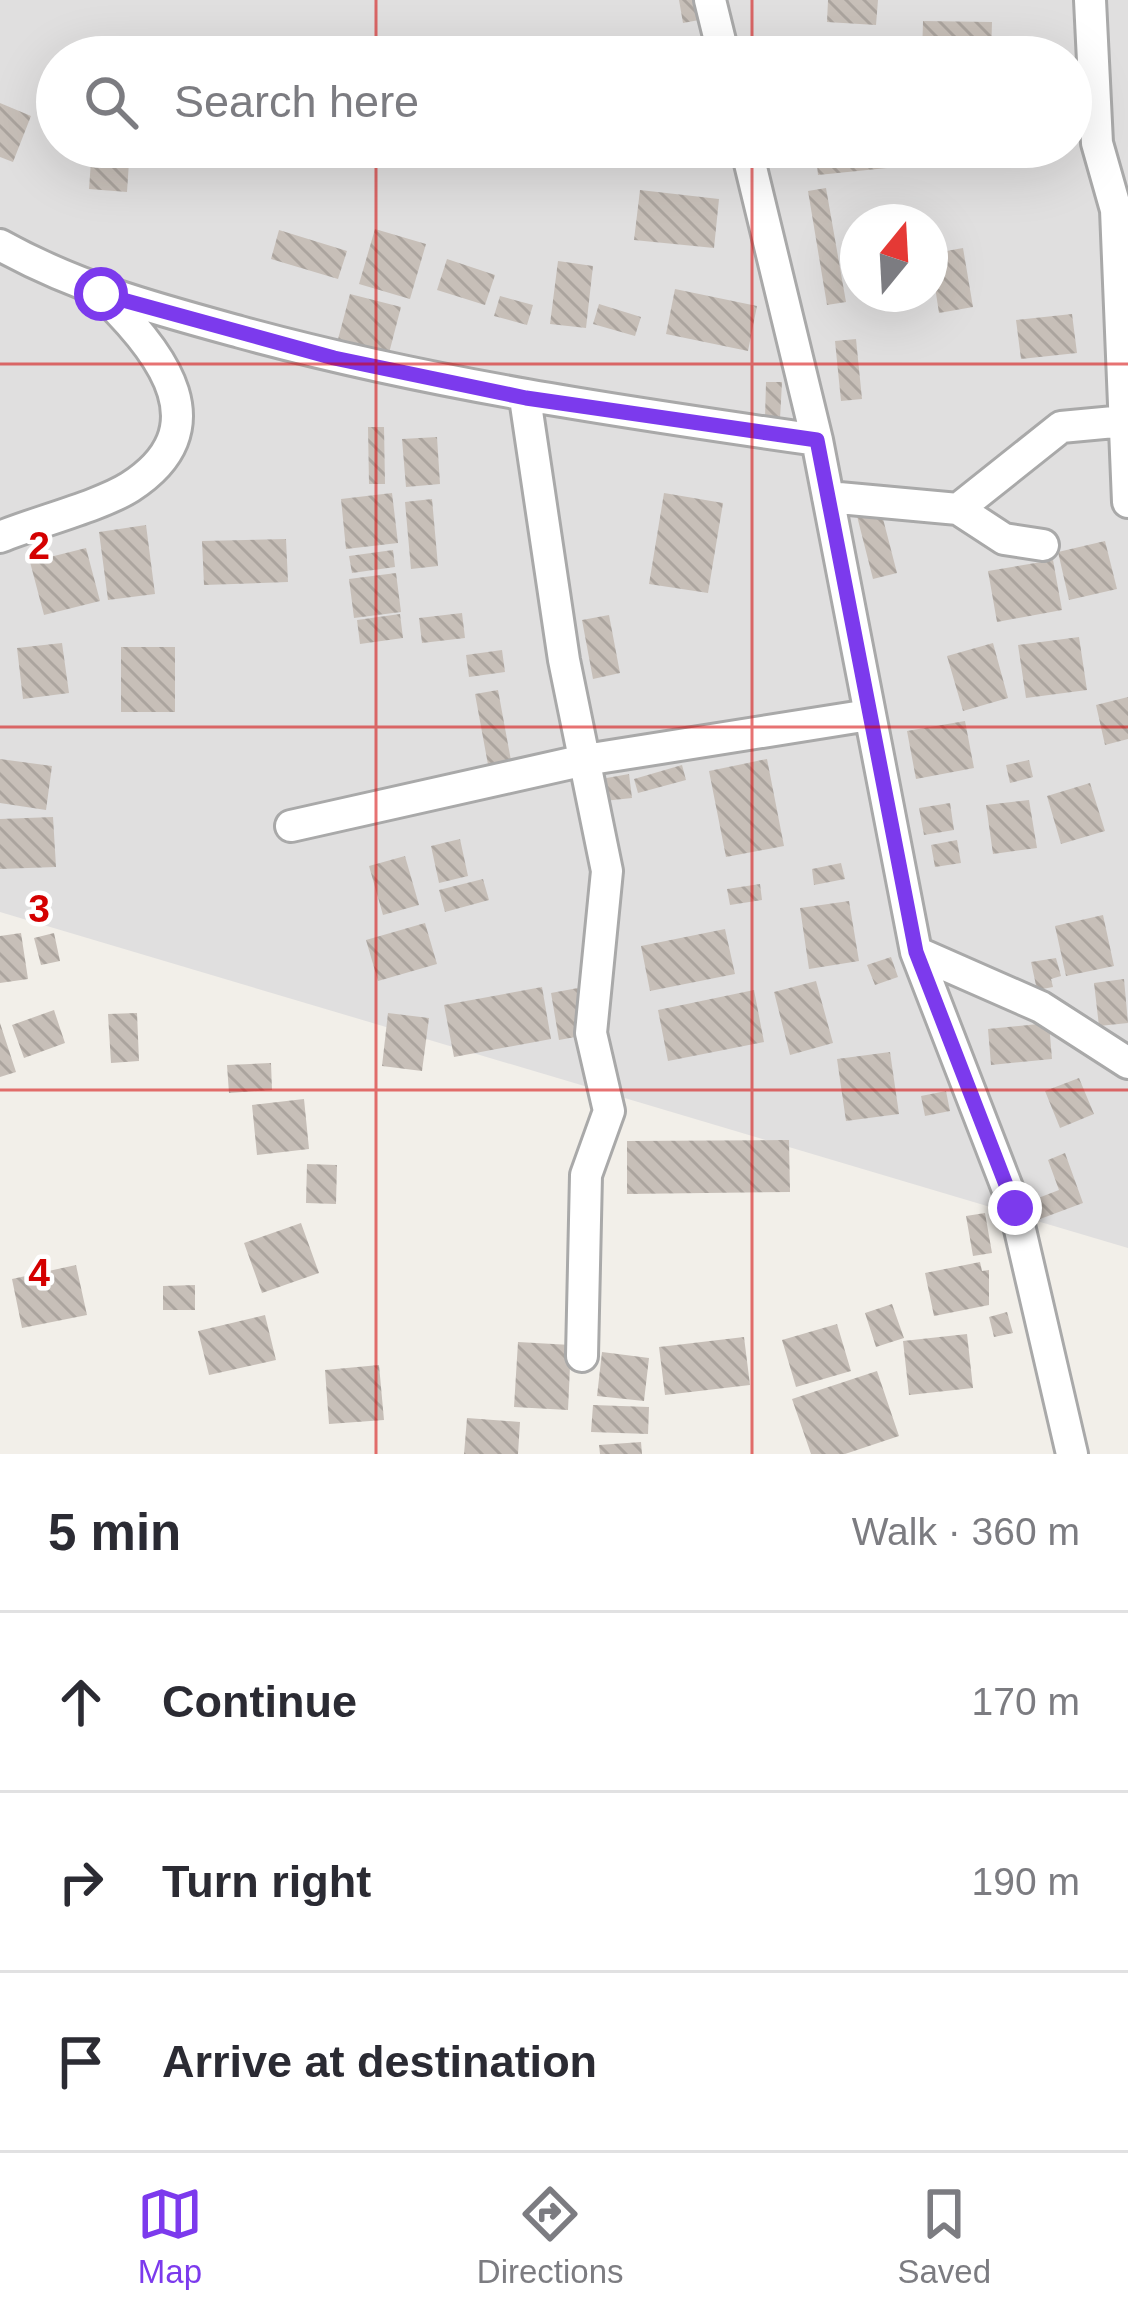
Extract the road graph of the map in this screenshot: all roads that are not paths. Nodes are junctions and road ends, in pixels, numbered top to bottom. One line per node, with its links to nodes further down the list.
1 (710, 0): 3 (street)
2 (1090, 0): 4 (street)
3 (719, 36)
4 (1092, 36)
5 (1092, 41): 10 (street)
6 (751, 168): 11 (street)
7 (0, 245): 8 (street)
8 (101, 294): 9 (street); 15 (street)
9 (526, 398): 11 (street); 18 (street)
10 (1125, 421): 13 (street); 14 (street)
11 (817, 440): 12 (street)
12 (827, 497): 14 (street); 17 (street)
13 (1128, 502)
14 (958, 509): 16 (street)
15 (0, 537)
16 (1043, 545)
17 (869, 715): 18 (street); 20 (street)
18 (585, 760): 19 (street); 22 (street)
19 (291, 826)
20 (916, 952): 21 (street); 23 (street)
21 (1128, 1063)
22 (582, 1356)
23 (1072, 1454)

